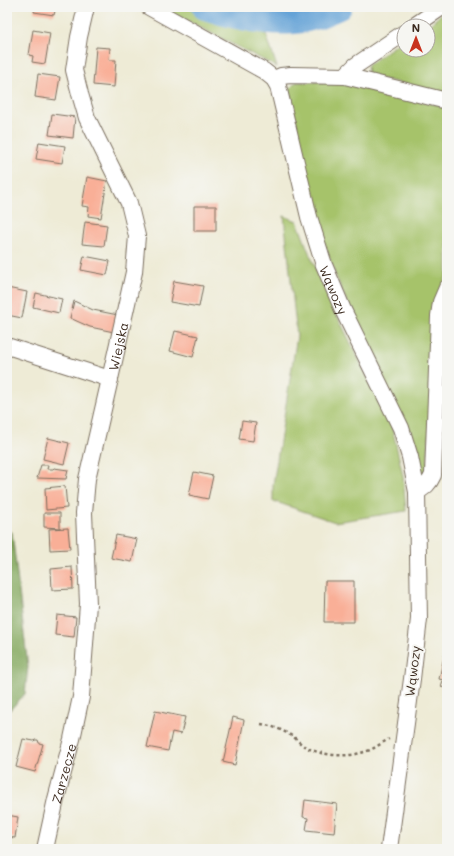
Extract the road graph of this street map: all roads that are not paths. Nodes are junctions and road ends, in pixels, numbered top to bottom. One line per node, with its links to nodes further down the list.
1 (86, 7): 11 (street, Wiejska)
2 (442, 7): 4 (street)
3 (158, 9): 7 (street, Wąwozy)
4 (426, 18)
5 (396, 38): 6 (street)
6 (345, 76): 7 (street); 8 (street)
7 (274, 80): 12 (street, Wąwozy)
8 (447, 101)
9 (447, 288): 12 (street)
10 (7, 346): 11 (street)
11 (110, 379): 13 (street, Wiejska)
12 (417, 492): 15 (street, Wąwozy)
13 (81, 697): 14 (street, Zarzecze)
14 (45, 849)
15 (388, 849)

